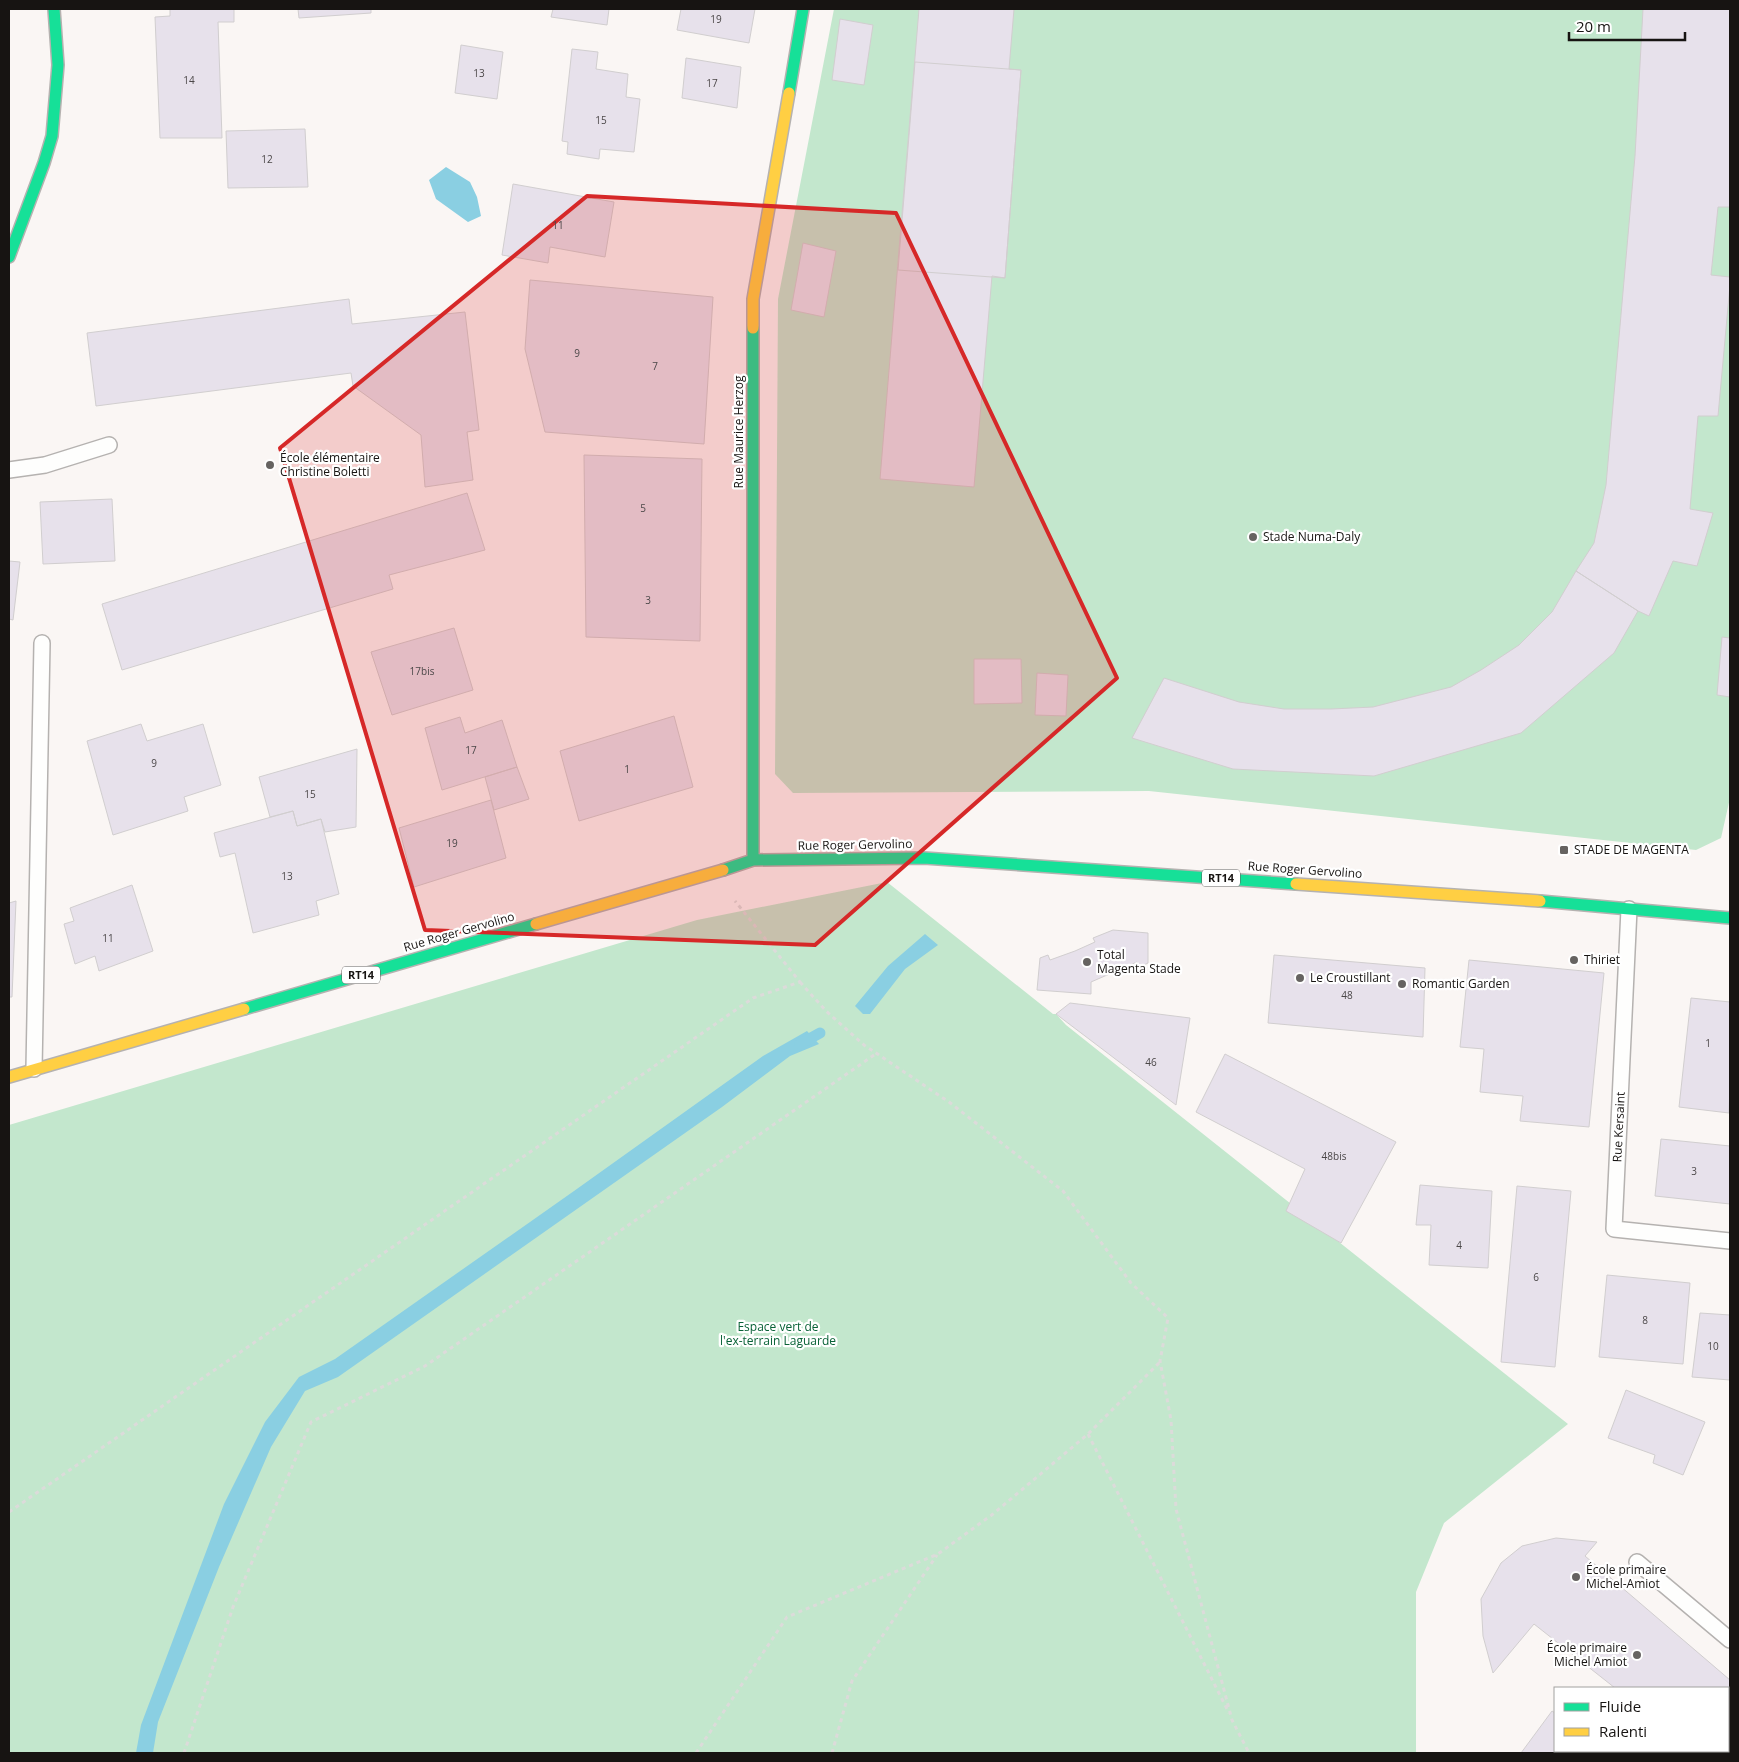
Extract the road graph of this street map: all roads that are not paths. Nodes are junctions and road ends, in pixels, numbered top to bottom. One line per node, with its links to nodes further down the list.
1 (54, 9): 3 (main road)
2 (803, 9): 7 (main road, Rue Maurice Herzog)
3 (9, 257)
4 (109, 445): 5 (lane)
5 (9, 470)
6 (42, 643): 10 (lane)
7 (753, 860): 8 (main road, Rue Roger Gervolino / RT14); 10 (main road, Rue Roger Gervolino / RT14)
8 (1629, 909): 9 (main road, Rue Roger Gervolino / RT14); 12 (lane, Rue Kersaint)
9 (1730, 918)
10 (34, 1069): 11 (main road, Rue Roger Gervolino / RT14)
11 (9, 1077)
12 (1730, 1241)
13 (1637, 1562): 14 (lane)
14 (1730, 1640)

